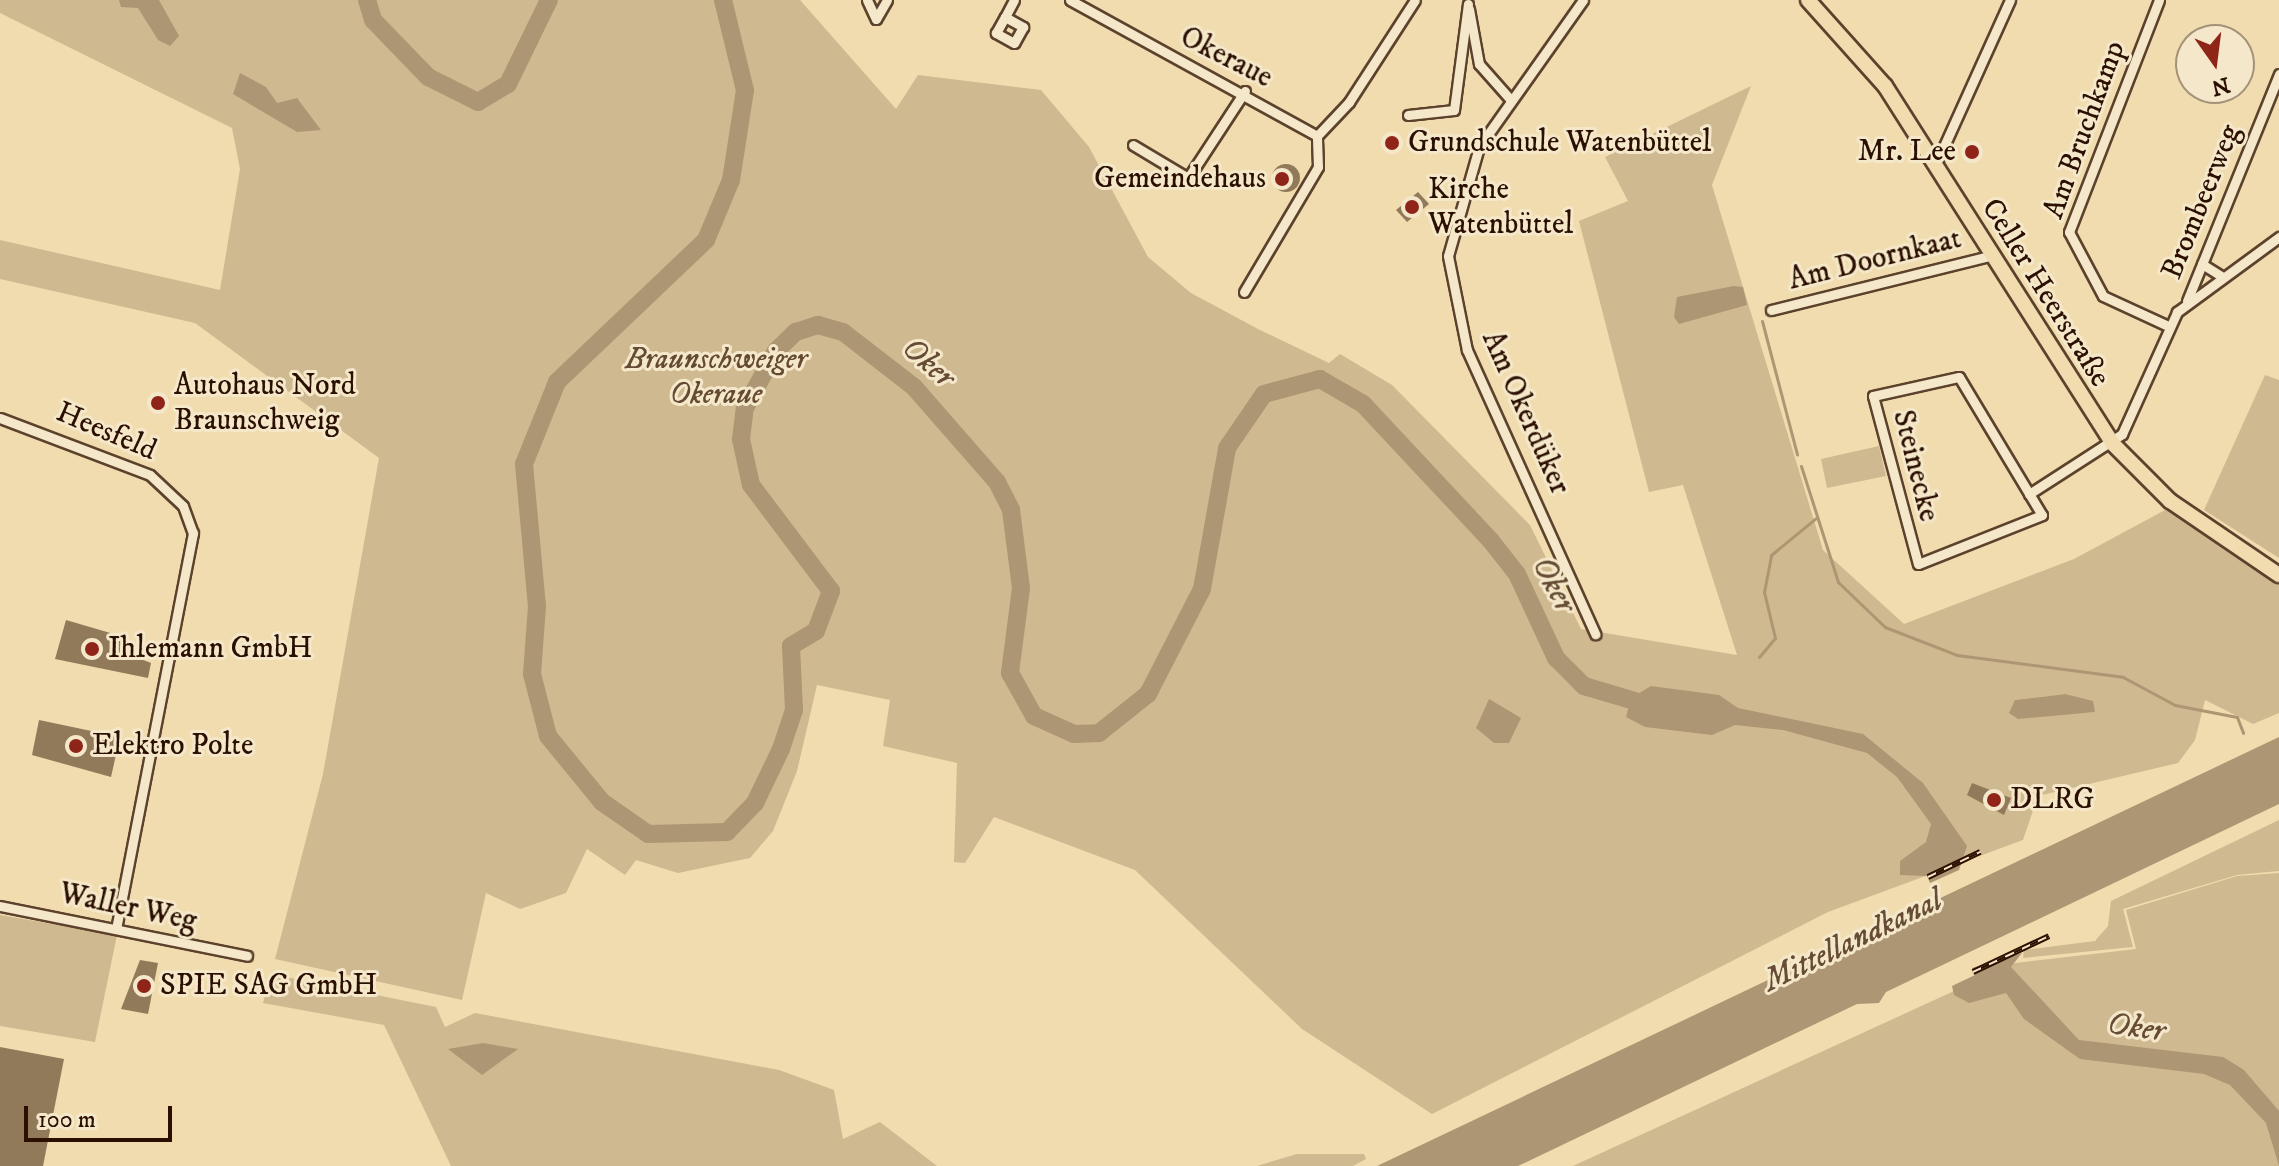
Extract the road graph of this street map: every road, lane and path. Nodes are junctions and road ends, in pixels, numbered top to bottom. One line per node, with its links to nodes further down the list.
1 (867, 0): 2 (street)
2 (887, 0)
3 (1014, 0): 11 (street)
4 (1070, 0): 13 (street, Okeraue)
5 (1415, 0): 16 (street)
6 (1583, 0): 14 (street, Am Okerdüker)
7 (1808, 0): 18 (main road, Celler Heerstraße)
8 (2010, 0): 18 (street)
9 (2159, 0): 26 (street, Am Bruchkamp)
10 (1468, 2): 14 (street); 15 (street)
11 (1005, 17)
12 (2279, 74): 21 (street, Brombeerweg)
13 (1245, 91): 16 (street, Okeraue); 17 (street)
14 (1511, 100): 31 (street, Am Okerdüker)
15 (1408, 115)
16 (1317, 136): 23 (street)
17 (1133, 145)
18 (1935, 166): 20 (main road, Celler Heerstraße)
19 (2279, 237): 22 (street)
20 (1989, 256): 25 (street, Am Doornkaat); 28 (main road, Celler Heerstraße)
21 (2202, 264): 22 (street); 24 (street, Brombeerweg)
22 (2223, 277): 24 (street)
23 (1244, 292)
24 (2186, 303): 26 (street)
25 (1771, 310)
26 (2166, 325): 28 (street)
27 (0, 418): 33 (street, Heesfeld)
28 (2112, 443): 29 (street); 30 (main road, Celler Heerstraße)
29 (2029, 494): 29 (street, Steinecke)
30 (2279, 575)
31 (1595, 634)
32 (0, 906): 33 (street, Waller Weg)
33 (116, 929): 34 (street, Waller Weg)
34 (247, 956)

